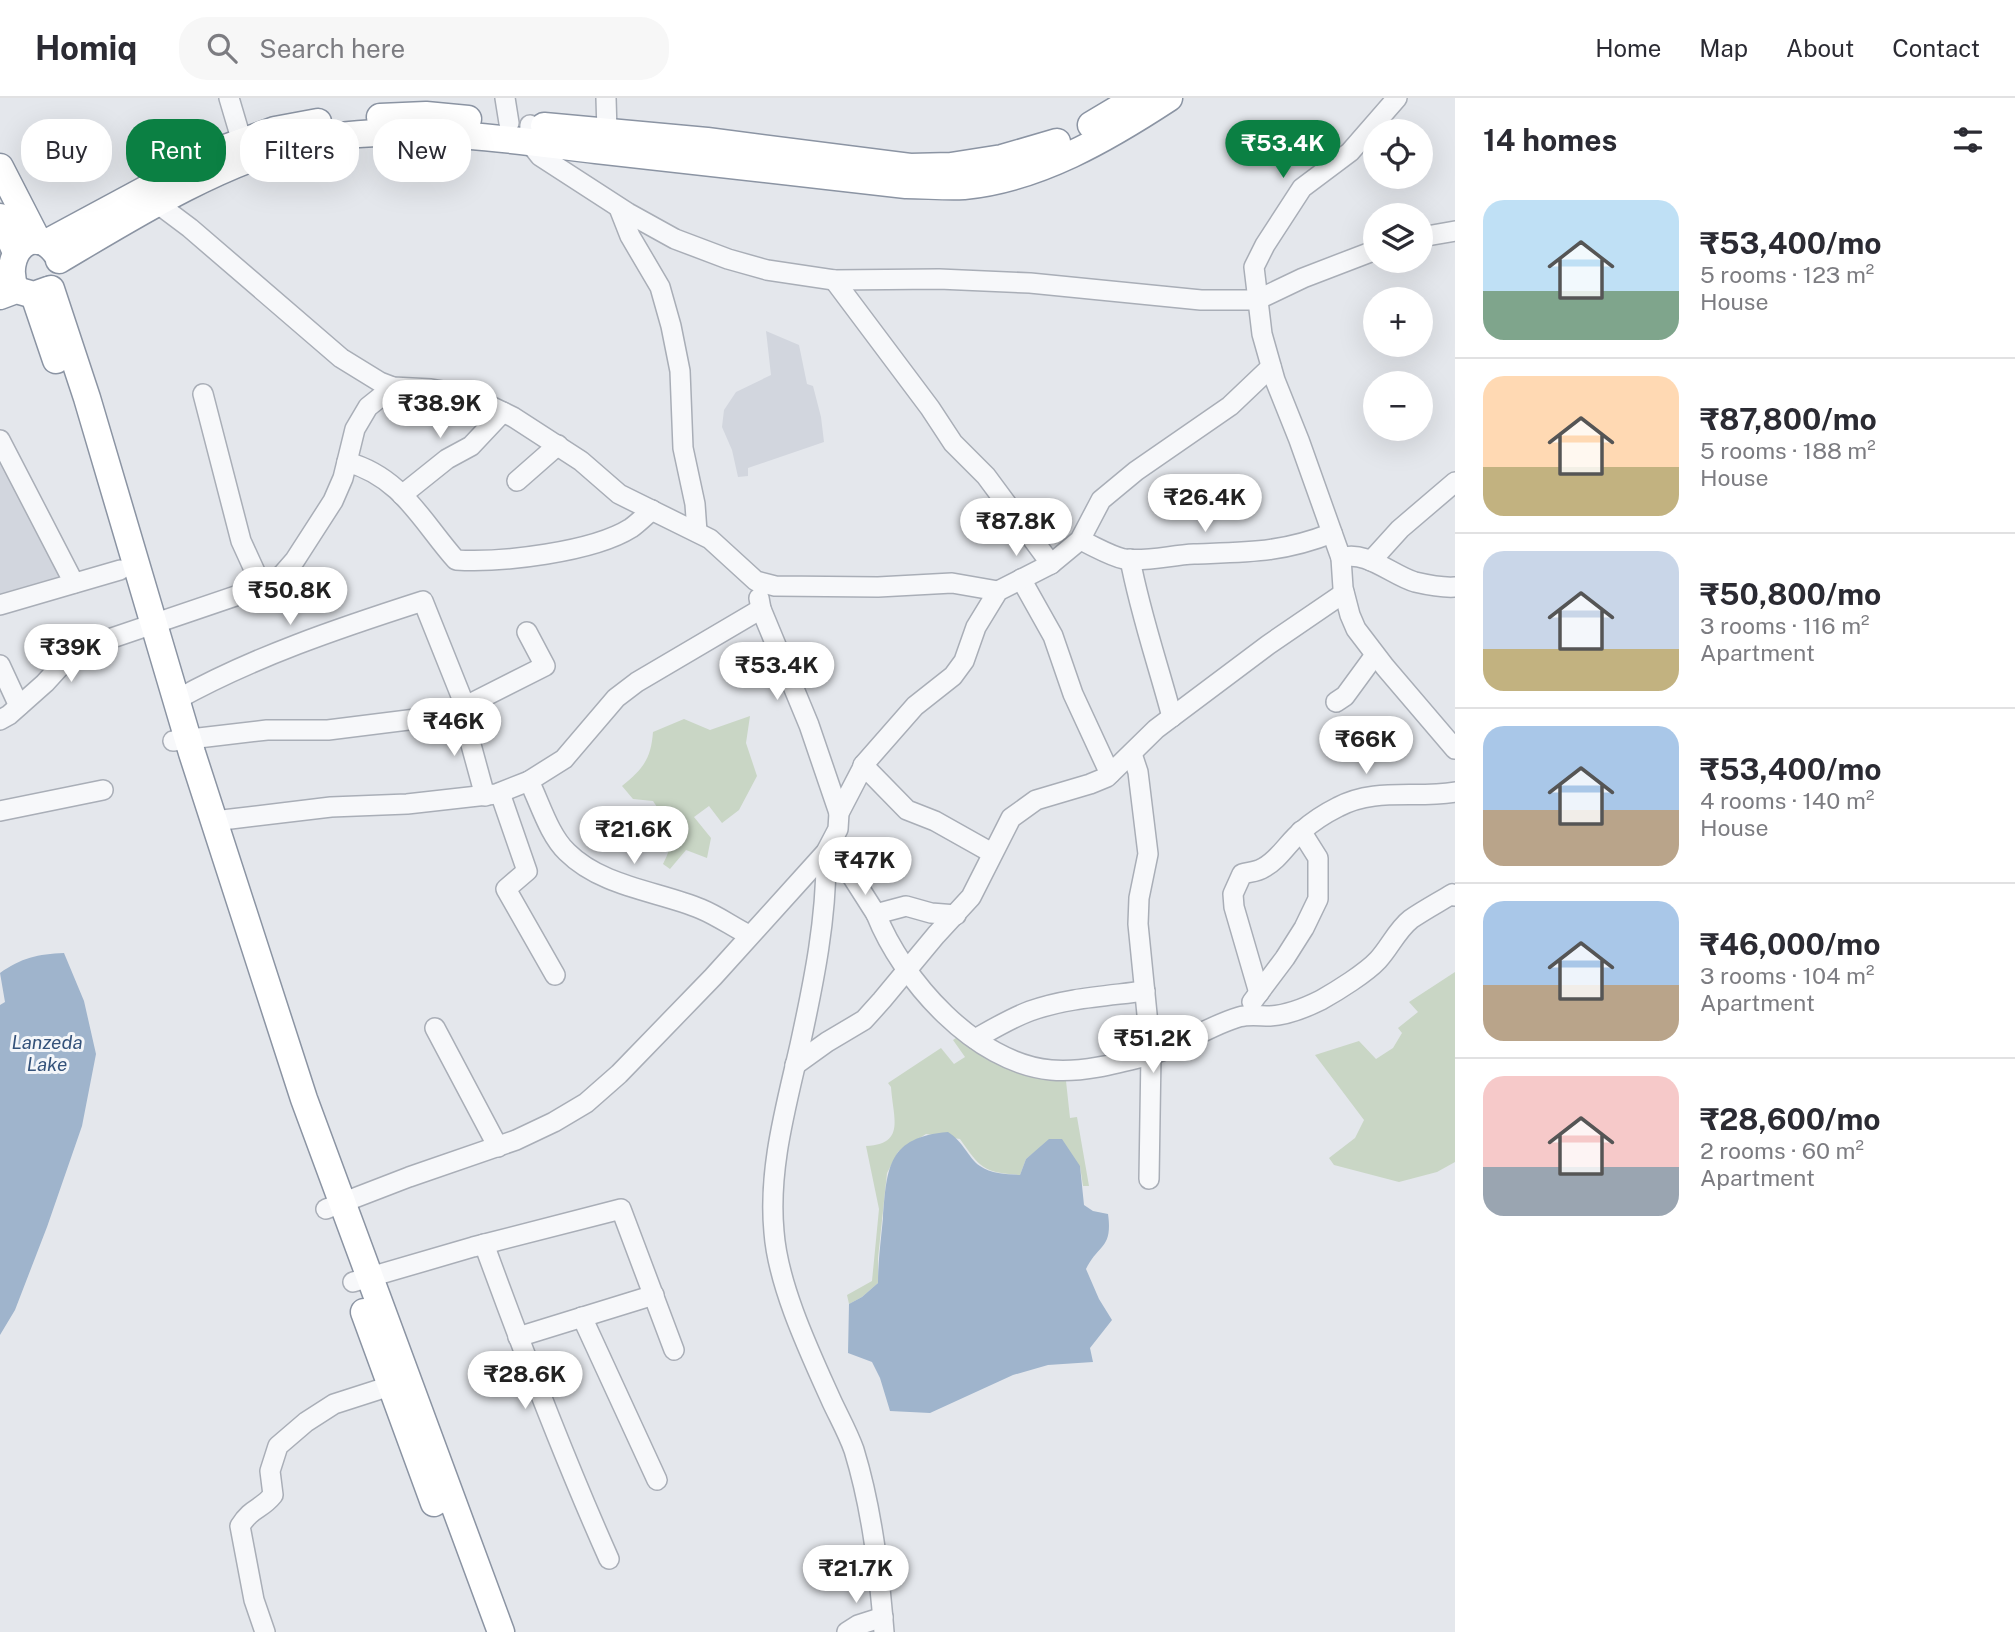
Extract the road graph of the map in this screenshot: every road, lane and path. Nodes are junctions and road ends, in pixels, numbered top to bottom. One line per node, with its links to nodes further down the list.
1 (229, 98): 11 (street)
2 (606, 98): 9 (street)
3 (1136, 98): 9 (highway)
4 (1169, 98): 8 (highway)
5 (1397, 98): 24 (street)
6 (395, 107): 7 (highway); 8 (highway)
7 (335, 119)
8 (518, 122): 9 (highway); 10 (highway); 16 (street)
9 (607, 132)
10 (359, 133)
11 (240, 134)
12 (240, 151): 20 (highway)
13 (240, 154): 15 (highway)
14 (0, 167): 20 (highway)
15 (158, 204): 20 (highway); 26 (street)
16 (619, 208): 22 (street); 36 (street)
17 (0, 217): 20 (highway)
18 (1455, 230): 19 (street)
19 (1433, 235)
20 (27, 254): 23 (highway); 23 (highway)
21 (1363, 255): 24 (street)
22 (834, 280): 24 (street); 42 (street)
23 (25, 293): 43 (highway); 53 (highway)
24 (1257, 300): 25 (street)
25 (1271, 367): 37 (street); 38 (street)
26 (393, 387): 28 (street); 31 (street)
27 (202, 394): 47 (street)
28 (503, 412): 30 (street); 34 (street)
29 (0, 440): 46 (street)
30 (558, 445): 32 (street); 35 (street)
31 (347, 462): 34 (street); 47 (street)
32 (517, 481)
33 (1455, 482): 41 (street)
34 (402, 495): 35 (street)
35 (652, 510): 36 (street)
36 (696, 533): 45 (street)
37 (1332, 533): 39 (street); 40 (street)
38 (1080, 540): 40 (street); 42 (street)
39 (1341, 558): 41 (street); 50 (street)
40 (1130, 559): 61 (street)
41 (1371, 561): 48 (street)
42 (1051, 564): 44 (street)
43 (120, 570): 46 (street); 53 (highway)
44 (1021, 579): 49 (street); 67 (street)
45 (756, 581): 49 (street); 52 (street)
46 (75, 583): 51 (street)
47 (262, 587): 53 (street)
48 (1455, 587)
49 (998, 591): 66 (street)
50 (1344, 593): 55 (street); 61 (street)
51 (0, 605)
52 (761, 609): 68 (street); 73 (street)
53 (146, 627): 57 (highway); 59 (street); 63 (highway)
54 (527, 632): 60 (street)
55 (1375, 655): 58 (street); 64 (street)
56 (0, 665): 59 (street)
57 (176, 700): 60 (street); 63 (highway)
58 (1336, 702)
59 (19, 706): 62 (street)
60 (463, 707): 63 (street); 71 (street)
61 (1172, 717): 65 (street)
62 (0, 720)
63 (180, 740): 74 (highway); 93 (highway)
64 (1455, 749)
65 (1132, 754): 67 (street); 84 (street)
66 (863, 765): 73 (street); 76 (street)
67 (1110, 774): 76 (street)
68 (529, 781): 71 (street); 81 (street)
69 (103, 790): 72 (street)
70 (1455, 792): 75 (street)
71 (493, 794): 74 (street); 83 (street)
72 (0, 811)
73 (839, 813): 77 (street)
74 (214, 821): 93 (highway)
75 (1301, 831): 85 (street); 85 (street)
76 (992, 853): 80 (street)
77 (826, 856): 79 (street); 81 (street); 90 (street)
78 (1455, 896): 86 (street)
79 (876, 914): 80 (street); 82 (street)
80 (956, 915): 82 (street)
81 (749, 935): 91 (street)
82 (906, 972): 88 (street); 90 (street)
83 (555, 975)
84 (1145, 991): 88 (street); 89 (street)
85 (1259, 993): 86 (street)
86 (1248, 1016): 89 (street)
87 (435, 1028): 91 (street)
88 (975, 1039): 89 (street)
89 (1150, 1055): 92 (street)
90 (795, 1065): 103 (street)
91 (498, 1147): 93 (street)
92 (1149, 1179)
93 (335, 1206): 95 (highway)
94 (484, 1244): 95 (street); 96 (street); 98 (street)
95 (361, 1279): 100 (highway); 106 (highway)
96 (654, 1295): 97 (street); 99 (street)
97 (582, 1317): 98 (street); 101 (street)
98 (518, 1337): 102 (street)
99 (674, 1350)
100 (390, 1386): 104 (street); 105 (highway)
101 (657, 1480)
102 (609, 1559)
103 (884, 1625): 107 (street)
104 (265, 1632)
105 (482, 1632)
106 (501, 1632)
107 (846, 1632)

